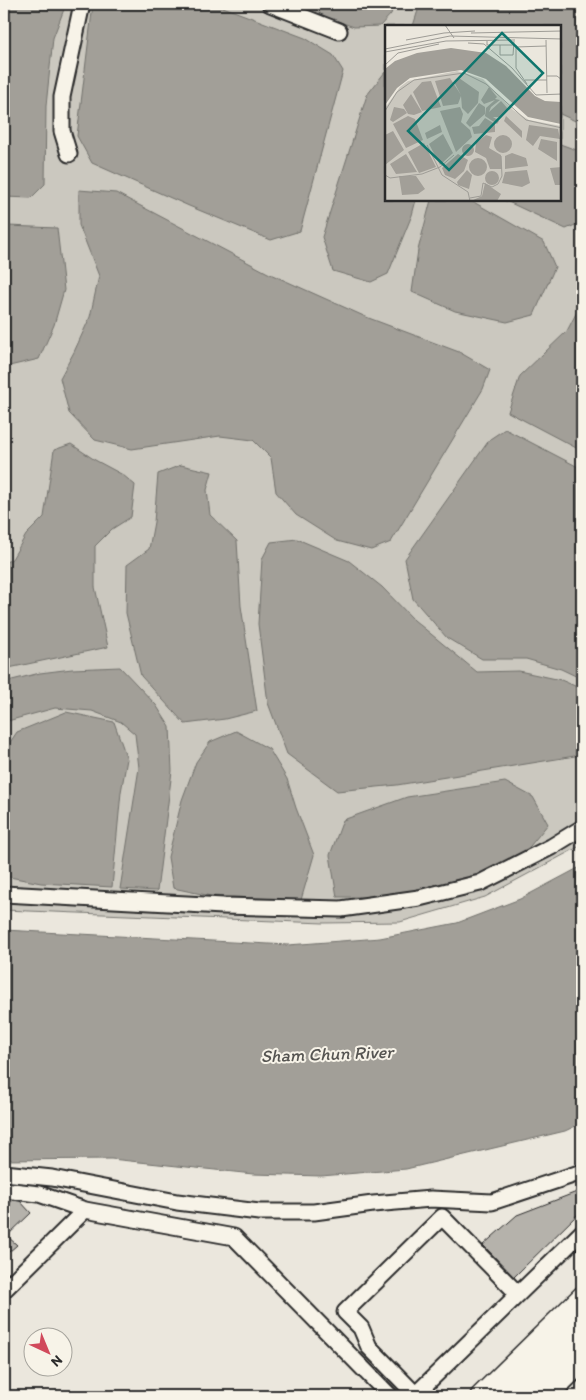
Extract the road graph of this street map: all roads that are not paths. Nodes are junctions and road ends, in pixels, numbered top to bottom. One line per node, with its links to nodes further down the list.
1 (82, 4): 4 (lane)
2 (270, 4): 3 (lane)
3 (339, 31)
4 (69, 154)
5 (582, 828): 6 (lane)
6 (4, 894)
7 (582, 1172): 8 (lane)
8 (4, 1173)
9 (4, 1190): 10 (lane)
10 (85, 1210): 12 (lane); 18 (lane)
11 (582, 1232): 13 (lane)
12 (4, 1290)
13 (518, 1294): 19 (lane); 19 (lane)
14 (582, 1296): 20 (main road)
15 (582, 1313): 21 (highway)
16 (582, 1337): 22 (highway)
17 (582, 1360): 23 (highway)
18 (386, 1395)
19 (416, 1395)
20 (480, 1396)
21 (497, 1396)
22 (516, 1396)
23 (546, 1396)

